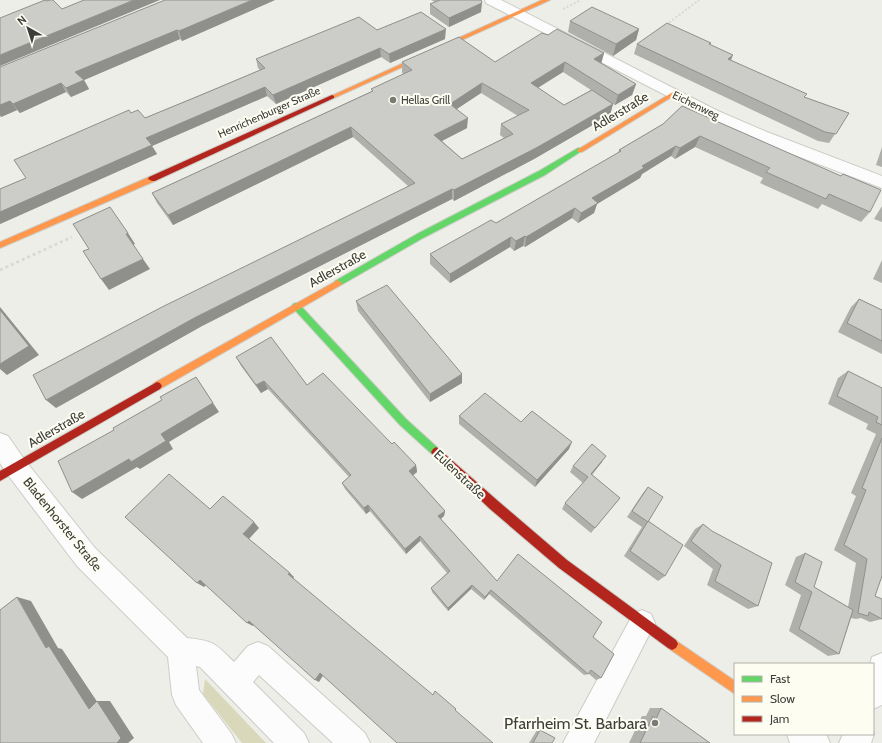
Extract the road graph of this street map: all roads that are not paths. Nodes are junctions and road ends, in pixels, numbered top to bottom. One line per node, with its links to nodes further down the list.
1 (491, 0): 3 (street, Eichenweg)
2 (547, 0): 3 (street, Henrichenburger Straße)
3 (516, 14): 4 (street, Eichenweg); 6 (street, Henrichenburger Straße)
4 (673, 94): 5 (street, Eichenweg); 7 (street, Adlerstraße)
5 (882, 182)
6 (0, 245)
7 (296, 306): 9 (street, Adlerstraße); 10 (street, Eulenstraße)
8 (0, 443): 9 (street, Bladenhorster Straße)
9 (8, 471): 11 (street, Bladenhorster Straße)
10 (642, 623): 14 (street, Eulenstraße); 20 (street)
11 (181, 651): 13 (street); 17 (street)
12 (882, 666): 15 (street)
13 (234, 682): 18 (street); 19 (street)
14 (734, 687)
15 (874, 692)
16 (803, 735): 21 (street)
17 (221, 743)
18 (294, 743)
19 (355, 743)
20 (578, 743)
21 (815, 743)

